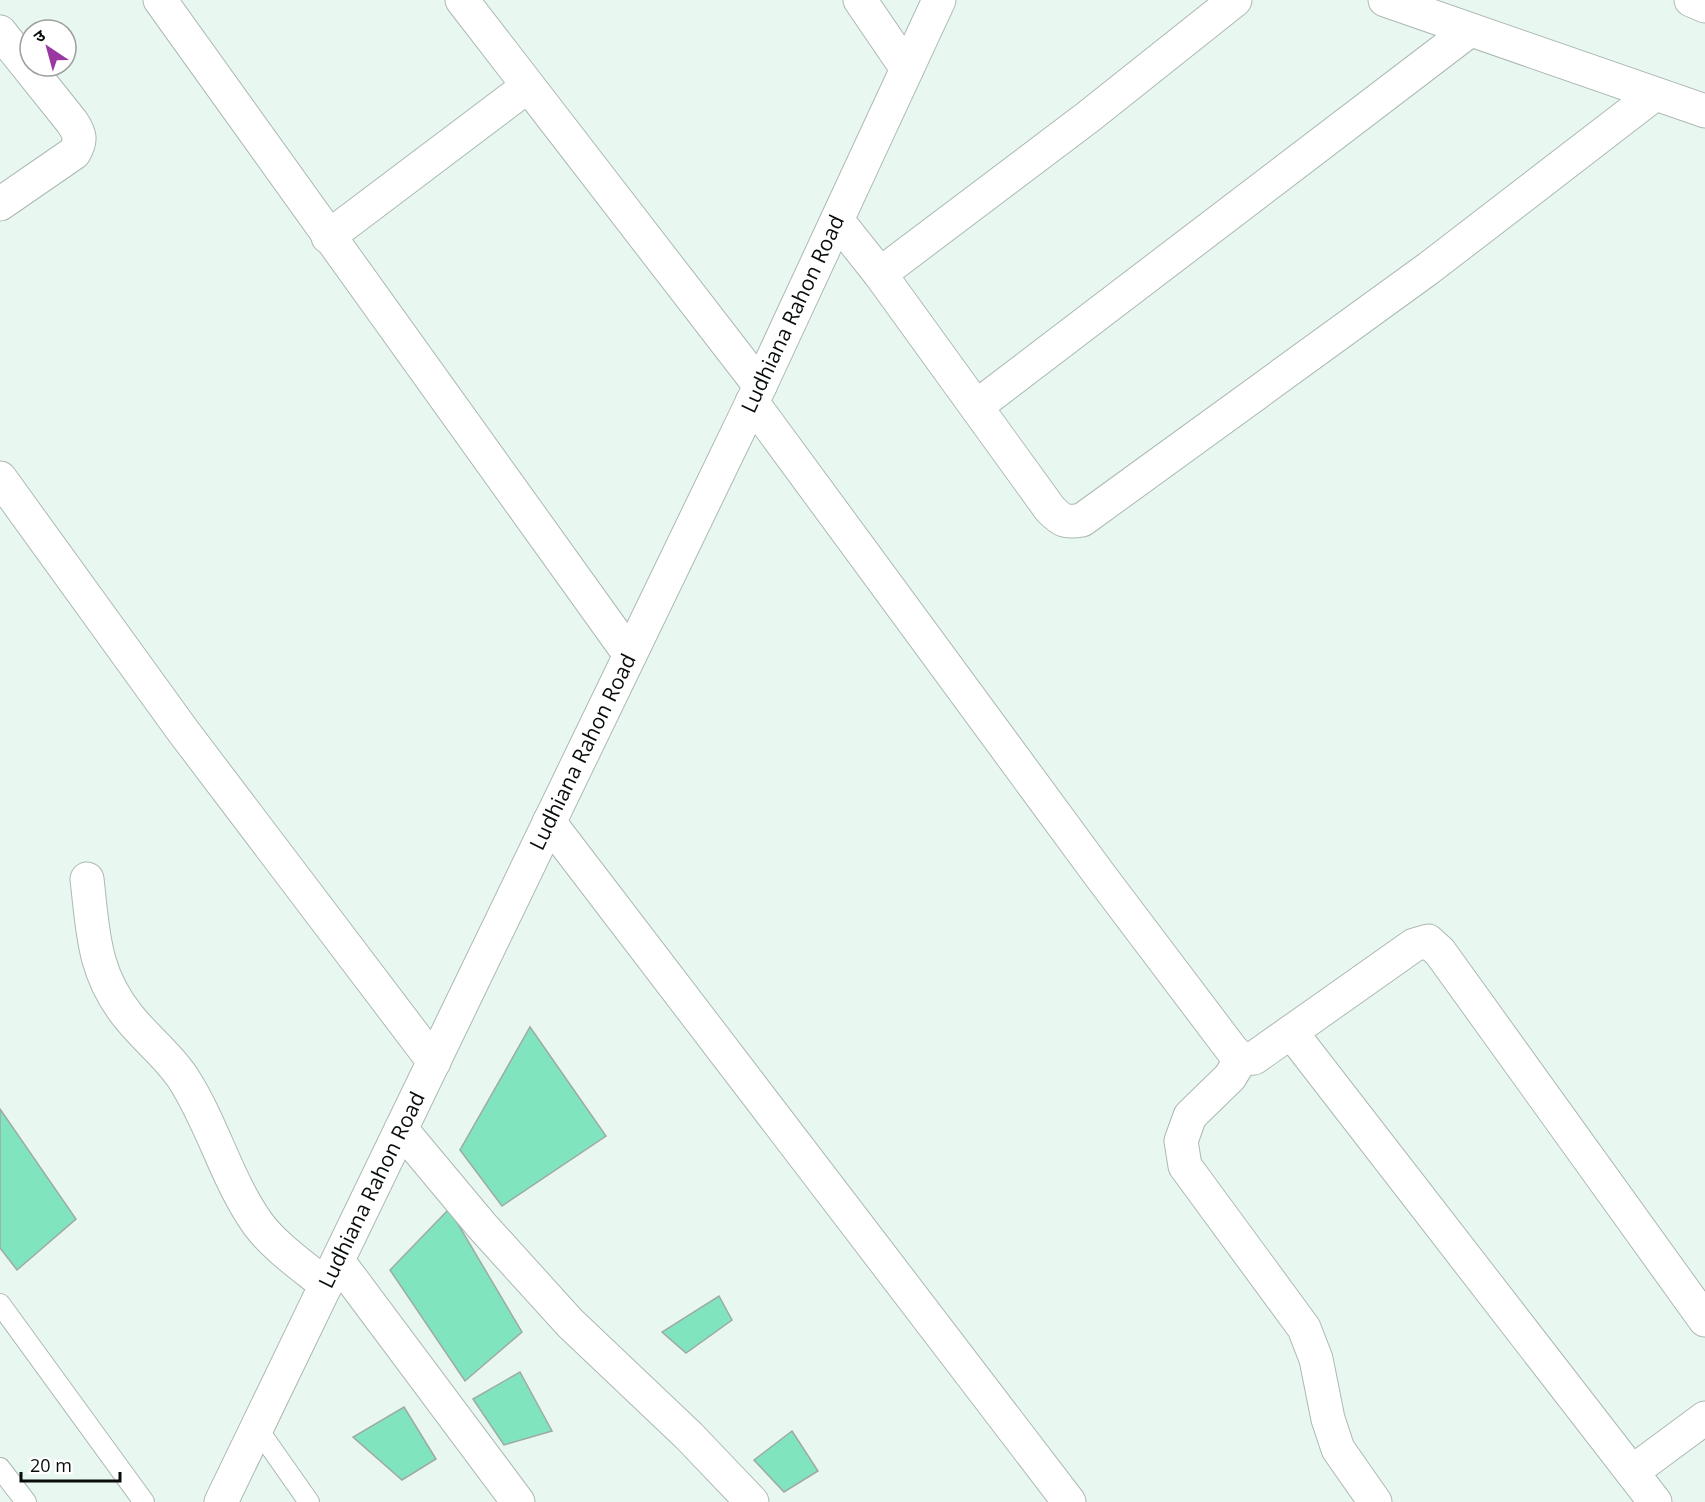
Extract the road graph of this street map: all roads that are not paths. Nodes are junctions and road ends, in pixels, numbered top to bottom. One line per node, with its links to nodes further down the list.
1 (160, 0): 17 (street)
2 (462, 0): 12 (street)
3 (860, 0): 11 (street)
4 (939, 0): 11 (street, Ludhiana Rahon Road)
5 (1235, 0): 18 (street)
6 (1385, 0): 9 (street)
7 (1691, 0): 8 (street)
8 (1705, 6)
9 (1470, 30): 13 (street); 20 (street)
10 (0, 32): 15 (street)
11 (907, 69): 16 (street, Ludhiana Rahon Road)
12 (528, 86): 17 (street); 19 (street)
13 (1655, 94): 14 (street); 20 (street)
14 (1705, 111)
15 (0, 204)
16 (837, 220): 18 (street); 19 (street, Ludhiana Rahon Road)
17 (328, 237): 22 (street)
18 (880, 274): 20 (street)
19 (756, 394): 22 (street, Ludhiana Rahon Road); 26 (street)
20 (976, 406)
21 (0, 478): 27 (street)
22 (630, 655): 23 (street, Ludhiana Rahon Road)
23 (549, 822): 27 (street, Ludhiana Rahon Road); 42 (street)
24 (87, 879): 29 (street)
25 (1291, 1032): 26 (street); 31 (street); 35 (street)
26 (1241, 1059): 43 (street)
27 (434, 1062): 28 (street, Ludhiana Rahon Road)
28 (401, 1129): 29 (street, Ludhiana Rahon Road); 41 (street)
29 (332, 1273): 33 (street, Ludhiana Rahon Road); 40 (street)
30 (0, 1304): 37 (lane)
31 (1705, 1320)
32 (1705, 1418): 35 (street)
33 (257, 1428): 38 (street, Ludhiana Rahon Road); 39 (lane)
34 (0, 1468): 36 (lane)
35 (1632, 1472): 44 (street)
36 (26, 1502)
37 (144, 1502)
38 (221, 1502)
39 (309, 1502)
40 (518, 1502)
41 (752, 1502)
42 (1069, 1502)
43 (1375, 1502)
44 (1655, 1502)

